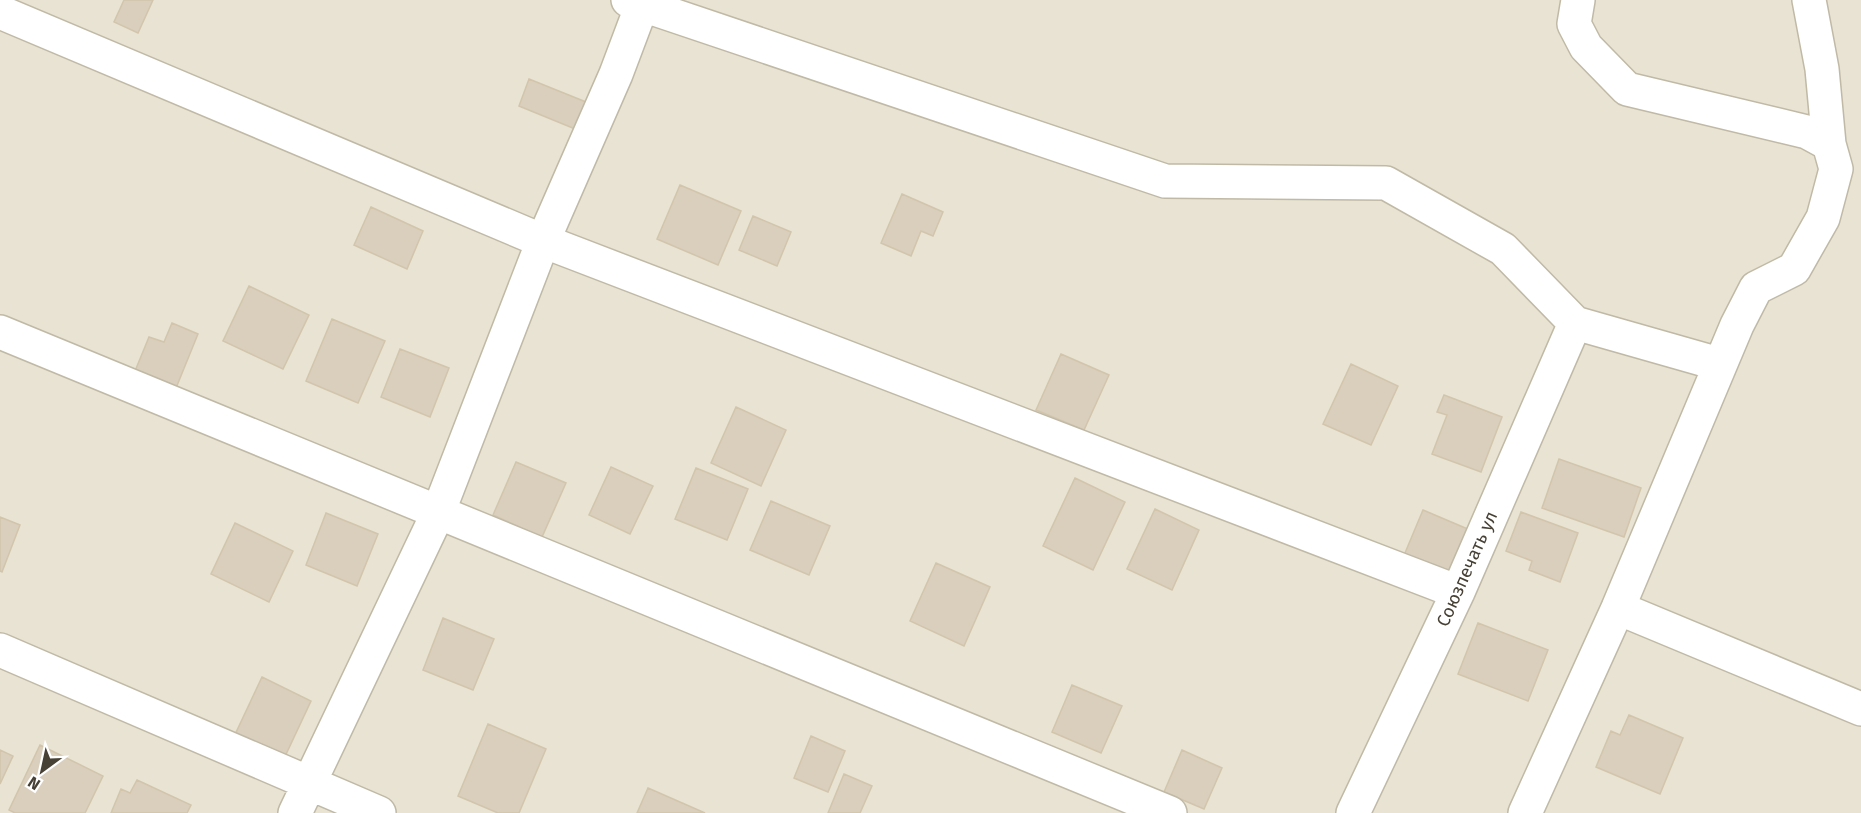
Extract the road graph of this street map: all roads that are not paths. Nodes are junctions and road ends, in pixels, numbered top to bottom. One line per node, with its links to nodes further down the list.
1 (1578, 0): 5 (street)
2 (1809, 0): 5 (street)
3 (635, 2): 6 (street); 7 (street)
4 (0, 12): 6 (street)
5 (1829, 144): 9 (street)
6 (543, 242): 10 (street); 11 (street)
7 (1575, 323): 9 (street); 11 (street, Союзпечать ул)
8 (0, 332): 10 (street)
9 (1719, 364): 12 (street)
10 (438, 513): 15 (street); 18 (street)
11 (1458, 592): 19 (street, Союзпечать ул)
12 (1618, 608): 14 (street); 20 (street)
13 (0, 650): 15 (street)
14 (1861, 709)
15 (308, 783): 16 (street); 17 (street)
16 (295, 813)
17 (380, 813)
18 (1170, 813)
19 (1353, 813)
20 (1525, 813)

